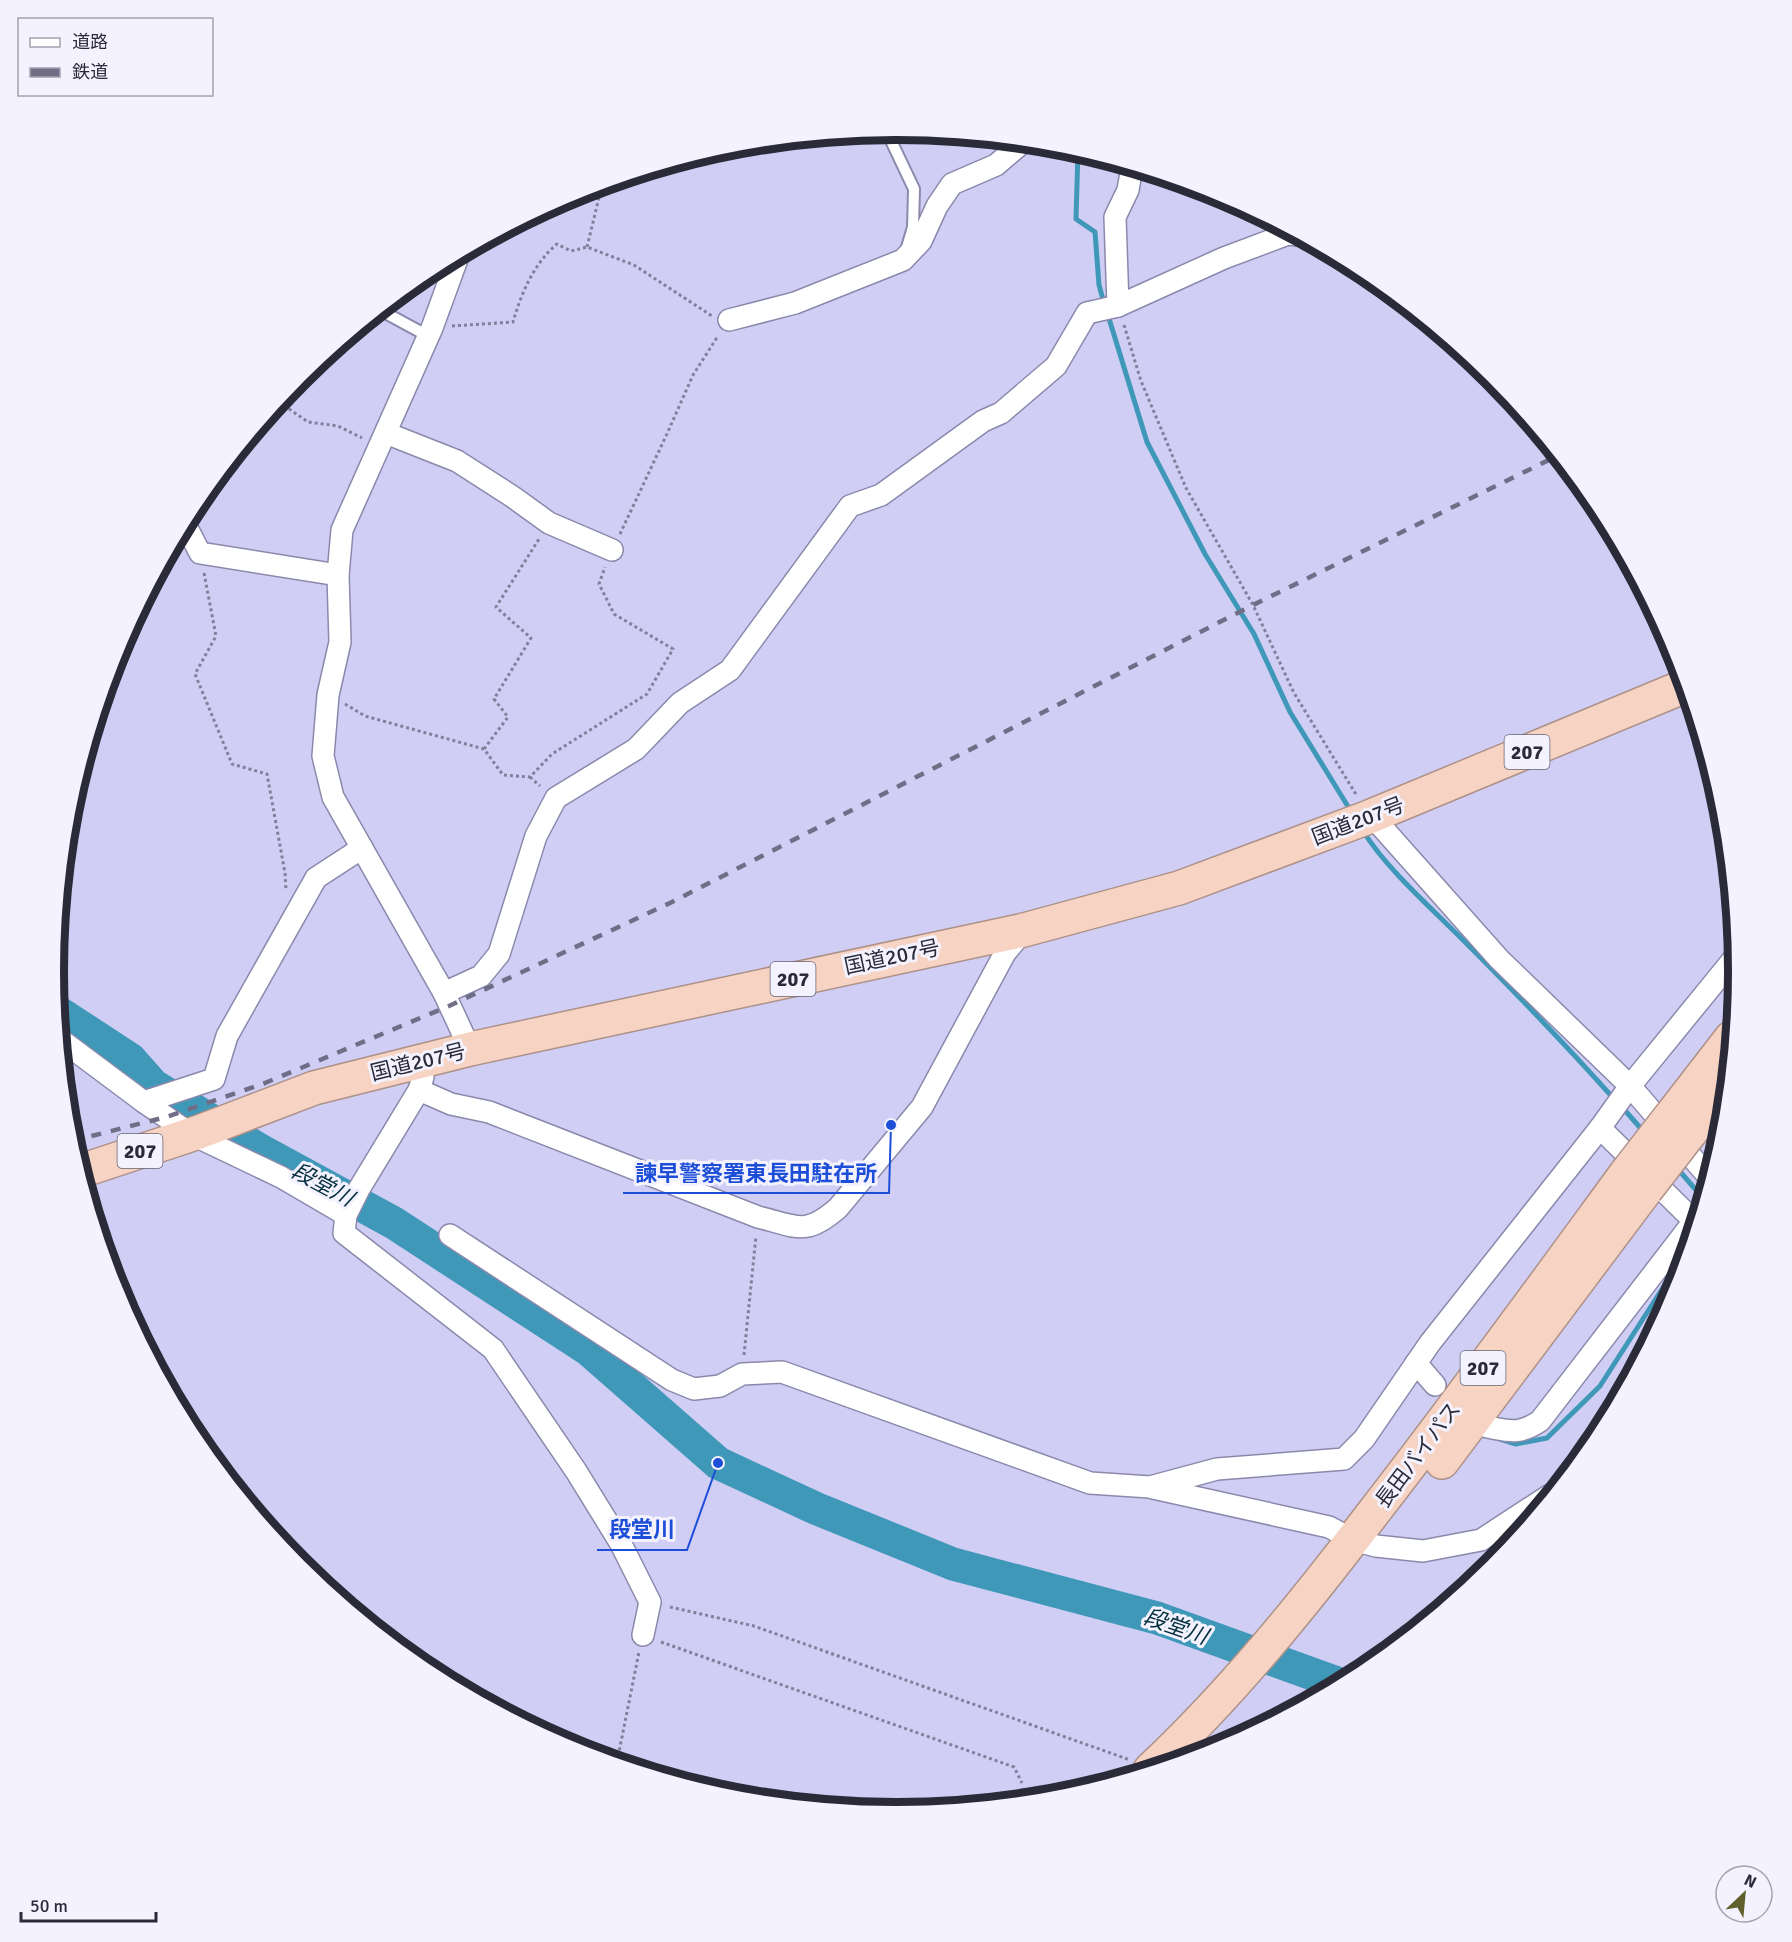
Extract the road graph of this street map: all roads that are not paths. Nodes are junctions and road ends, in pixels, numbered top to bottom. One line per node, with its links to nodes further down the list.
1 (891, 140): 5 (lane)
2 (1015, 148): 5 (street)
3 (1131, 174): 7 (street)
4 (1284, 236): 7 (street)
5 (903, 260): 9 (street)
6 (454, 267): 10 (street)
7 (1117, 306): 20 (street)
8 (387, 313): 10 (lane)
9 (729, 320)
10 (430, 332): 11 (street)
11 (383, 440): 13 (street); 14 (street)
12 (190, 533): 14 (street)
13 (612, 550)
14 (338, 575): 17 (street)
15 (1677, 689): 16 (highway, 国道207号 / 207)
16 (1362, 820): 18 (highway, 国道207号 / 207); 25 (street)
17 (362, 848): 20 (street); 27 (street)
18 (1024, 930): 22 (highway, 国道207号 / 207); 24 (street)
19 (1728, 966): 25 (street)
20 (444, 993): 22 (street)
21 (68, 1045): 27 (street)
22 (470, 1049): 24 (highway, 国道207号 / 207)
23 (1723, 1051): 29 (highway, 長田バイパス / 207)
24 (423, 1074): 30 (highway, 国道207号 / 207); 33 (street)
25 (1628, 1090): 28 (street); 32 (street)
26 (1718, 1093): 29 (highway, 長田バイパス / 207)
27 (144, 1102): 30 (street)
28 (1605, 1121): 34 (street); 37 (street)
29 (1681, 1123): 42 (highway, 長田バイパス / 207, bridge)
30 (195, 1133): 31 (highway, 国道207号 / 207); 33 (street)
31 (89, 1168)
32 (1703, 1170)
33 (346, 1215): 43 (street)
34 (1690, 1216)
35 (1684, 1233): 39 (street)
36 (450, 1235): 40 (street)
37 (1416, 1363): 38 (street); 40 (street)
38 (1435, 1385)
39 (1487, 1427)
40 (1150, 1487): 42 (street)
41 (1529, 1510): 42 (street)
42 (1355, 1554): 44 (highway, 長田バイパス / 207)
43 (642, 1635)
44 (1193, 1747)

